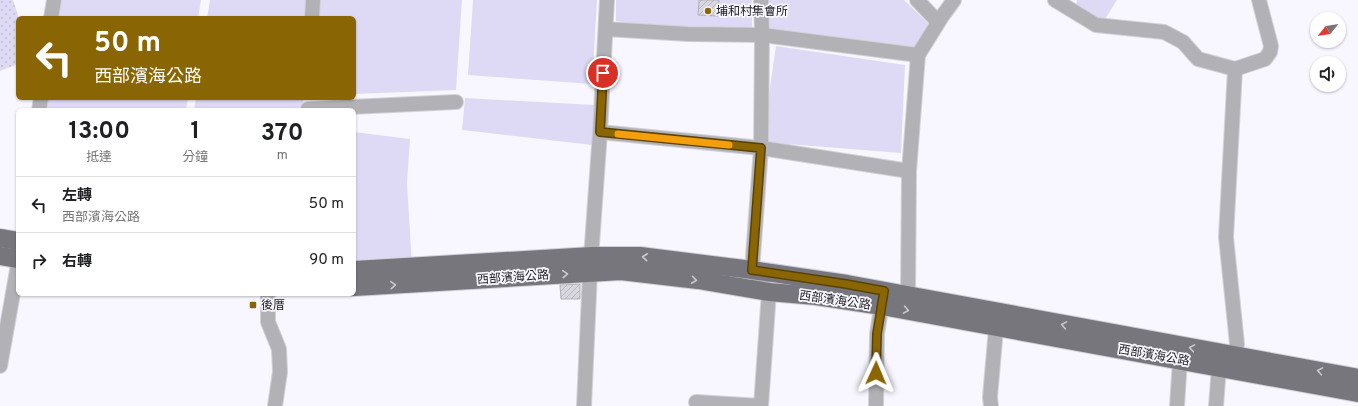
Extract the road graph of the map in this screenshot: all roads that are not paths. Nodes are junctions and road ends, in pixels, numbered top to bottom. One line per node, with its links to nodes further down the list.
1 (54, 0): 9 (street)
2 (312, 0): 10 (street)
3 (607, 0): 12 (street)
4 (761, 0): 13 (street)
5 (917, 0): 11 (street)
6 (954, 0): 11 (street)
7 (1055, 0): 15 (street)
8 (1259, 0): 15 (street)
9 (51, 16)
10 (312, 16)
11 (938, 22): 14 (street)
12 (606, 29): 13 (street); 18 (street)
13 (762, 36): 14 (street); 19 (street)
14 (918, 55): 20 (street)
15 (1235, 69): 35 (street)
16 (456, 102): 17 (street)
17 (308, 106)
18 (600, 132): 19 (street); 25 (street)
19 (761, 148): 20 (street); 27 (street)
20 (909, 171): 32 (street)
21 (0, 238): 22 (main road)
22 (16, 241)
23 (0, 256): 24 (main road)
24 (16, 259)
25 (591, 264): 26 (main road, 西部濱海公路); 27 (main road, 西部濱海公路, one-way to 25); 29 (main road, 西部濱海公路, one-way to 25); 30 (main road, 西部濱海公路, one-way to 30); 43 (street)
26 (356, 270)
27 (752, 270): 30 (street); 33 (main road, 西部濱海公路)
28 (16, 276): 37 (street)
29 (356, 287)
30 (769, 292): 33 (main road, 西部濱海公路); 41 (street)
31 (268, 296): 42 (street)
32 (908, 296): 33 (main road, 西部濱海公路); 34 (main road, 西部濱海公路)
33 (883, 299): 34 (main road, 西部濱海公路, one-way to 34); 44 (street)
34 (997, 320): 35 (main road, 西部濱海公路, one-way to 34); 36 (main road, 西部濱海公路); 45 (street)
35 (1234, 356): 38 (street); 39 (main road, 西部濱海公路, one-way to 35)
36 (1180, 360): 38 (main road, 西部濱海公路); 46 (street)
37 (0, 366)
38 (1219, 367): 40 (main road, 西部濱海公路); 47 (street)
39 (1358, 378)
40 (1358, 393)
41 (696, 402)
42 (275, 406)
43 (584, 406)
44 (876, 406)
45 (991, 406)
46 (1177, 406)
47 (1216, 406)

